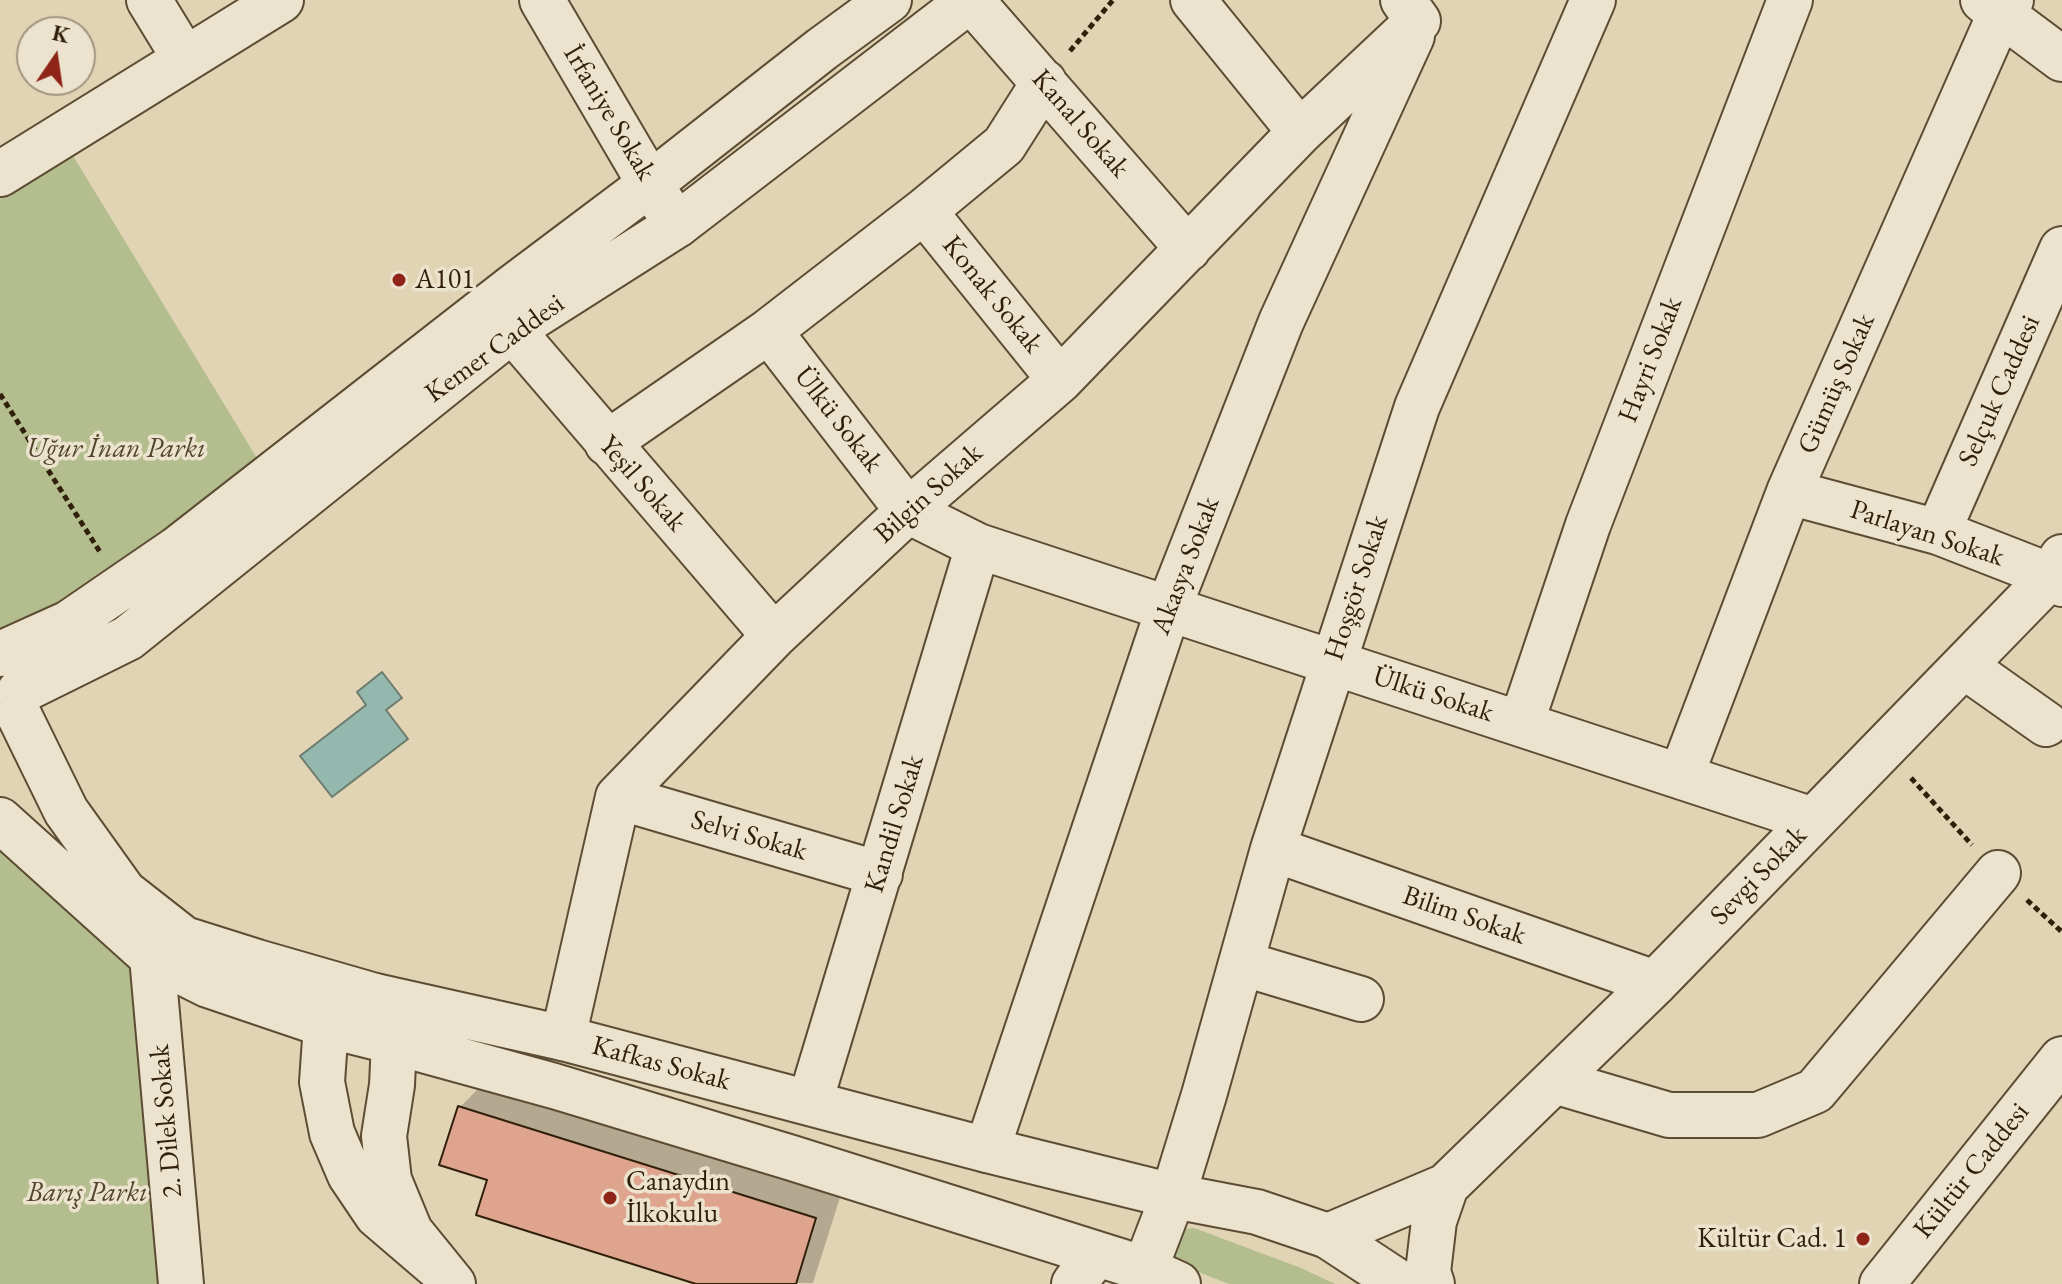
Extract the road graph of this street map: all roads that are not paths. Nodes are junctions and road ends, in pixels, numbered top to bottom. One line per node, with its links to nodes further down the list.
1 (149, 0): 11 (street)
2 (281, 0): 11 (street)
3 (542, 0): 16 (street, İrfaniye Sokak)
4 (889, 0): 16 (street, Kemer Caddesi)
5 (971, 0): 13 (street, Kanal Sokak); 18 (street, Kemer Caddesi)
6 (1193, 0): 14 (street)
7 (1593, 0): 32 (street, Hoşgör Sokak)
8 (1790, 0): 35 (street, Hayri Sokak)
9 (1998, 5): 12 (street); 25 (street, Gümüş Sokak)
10 (1418, 7): 14 (street, Bilgin Sokak); 30 (street, Akasya Sokak)
11 (185, 59): 15 (street)
12 (2062, 59)
13 (1044, 82): 17 (street); 19 (street, Kanal Sokak)
14 (1300, 132): 19 (street, Bilgin Sokak)
15 (0, 174)
16 (650, 184): 18 (street, İrfaniye Sokak); 34 (street, Kemer Caddesi)
17 (924, 211): 22 (street); 23 (street, Konak Sokak)
18 (677, 225): 21 (street, Kemer Caddesi)
19 (1188, 249): 23 (street, Bilgin Sokak)
20 (2062, 249): 27 (street, Selçuk Caddesi)
21 (512, 330): 24 (street, Yeşil Sokak); 34 (street, Kemer Caddesi)
22 (769, 331): 24 (street); 26 (street, Ülkü Sokak)
23 (1060, 380): 26 (street, Bilgin Sokak)
24 (607, 443): 31 (street, Yeşil Sokak)
25 (1789, 492): 27 (street, Parlayan Sokak); 38 (street, Gümüş Sokak)
26 (908, 511): 28 (street, Ülkü Sokak); 31 (street, Bilgin Sokak)
27 (1938, 532): 29 (street, Parlayan Sokak)
28 (978, 546): 30 (street, Ülkü Sokak); 44 (street, Kandil Sokak)
29 (2058, 572): 33 (street, Sevgi Sokak)
30 (1169, 607): 32 (street, Ülkü Sokak); 56 (street, Akasya Sokak)
31 (774, 636): 39 (street, Bilgin Sokak)
32 (1333, 662): 35 (street, Ülkü Sokak); 42 (street, Hoşgör Sokak)
33 (1964, 666): 36 (street); 41 (street, Sevgi Sokak)
34 (10, 679): 37 (street); 48 (street, Kafkas Sokak)
35 (1521, 724): 38 (street, Ülkü Sokak)
36 (2046, 724)
37 (0, 754)
38 (1681, 776): 41 (street, Ülkü Sokak)
39 (618, 797): 44 (street, Selvi Sokak); 51 (street)
40 (0, 820): 45 (street, Kafkas Sokak)
41 (1813, 820): 47 (street, Sevgi Sokak)
42 (1273, 849): 46 (street, Hoşgör Sokak); 47 (street, Bilim Sokak)
43 (1998, 873): 54 (street)
44 (880, 874): 55 (street, Kandil Sokak)
45 (152, 957): 50 (street, Kafkas Sokak); 64 (street, 2. Dilek Sokak)
46 (1241, 963): 49 (street); 58 (street, Hoşgör Sokak)
47 (1655, 983): 54 (street, Sevgi Sokak)
48 (375, 996): 50 (street); 51 (street, Kafkas Sokak); 52 (street)
49 (1361, 999)
50 (326, 1025): 52 (street, Kafkas Sokak); 61 (street)
51 (563, 1038): 55 (street, Kafkas Sokak)
52 (394, 1042): 60 (street, Kafkas Sokak); 61 (street)
53 (2062, 1059): 63 (street, Kültür Caddesi)
54 (1554, 1081): 57 (street, Sevgi Sokak)
55 (810, 1102): 56 (street, Kafkas Sokak)
56 (987, 1150): 58 (street, Kafkas Sokak)
57 (1446, 1186): 59 (street); 66 (street)
58 (1173, 1196): 59 (street, Kafkas Sokak); 62 (street, Hoşgör Sokak)
59 (1328, 1236): 65 (street, Kafkas Sokak)
60 (1085, 1269): 62 (street, Kafkas Sokak)
61 (447, 1276)
62 (1161, 1277)
63 (1882, 1283)
64 (181, 1284)
65 (1401, 1284)
66 (1432, 1284)

